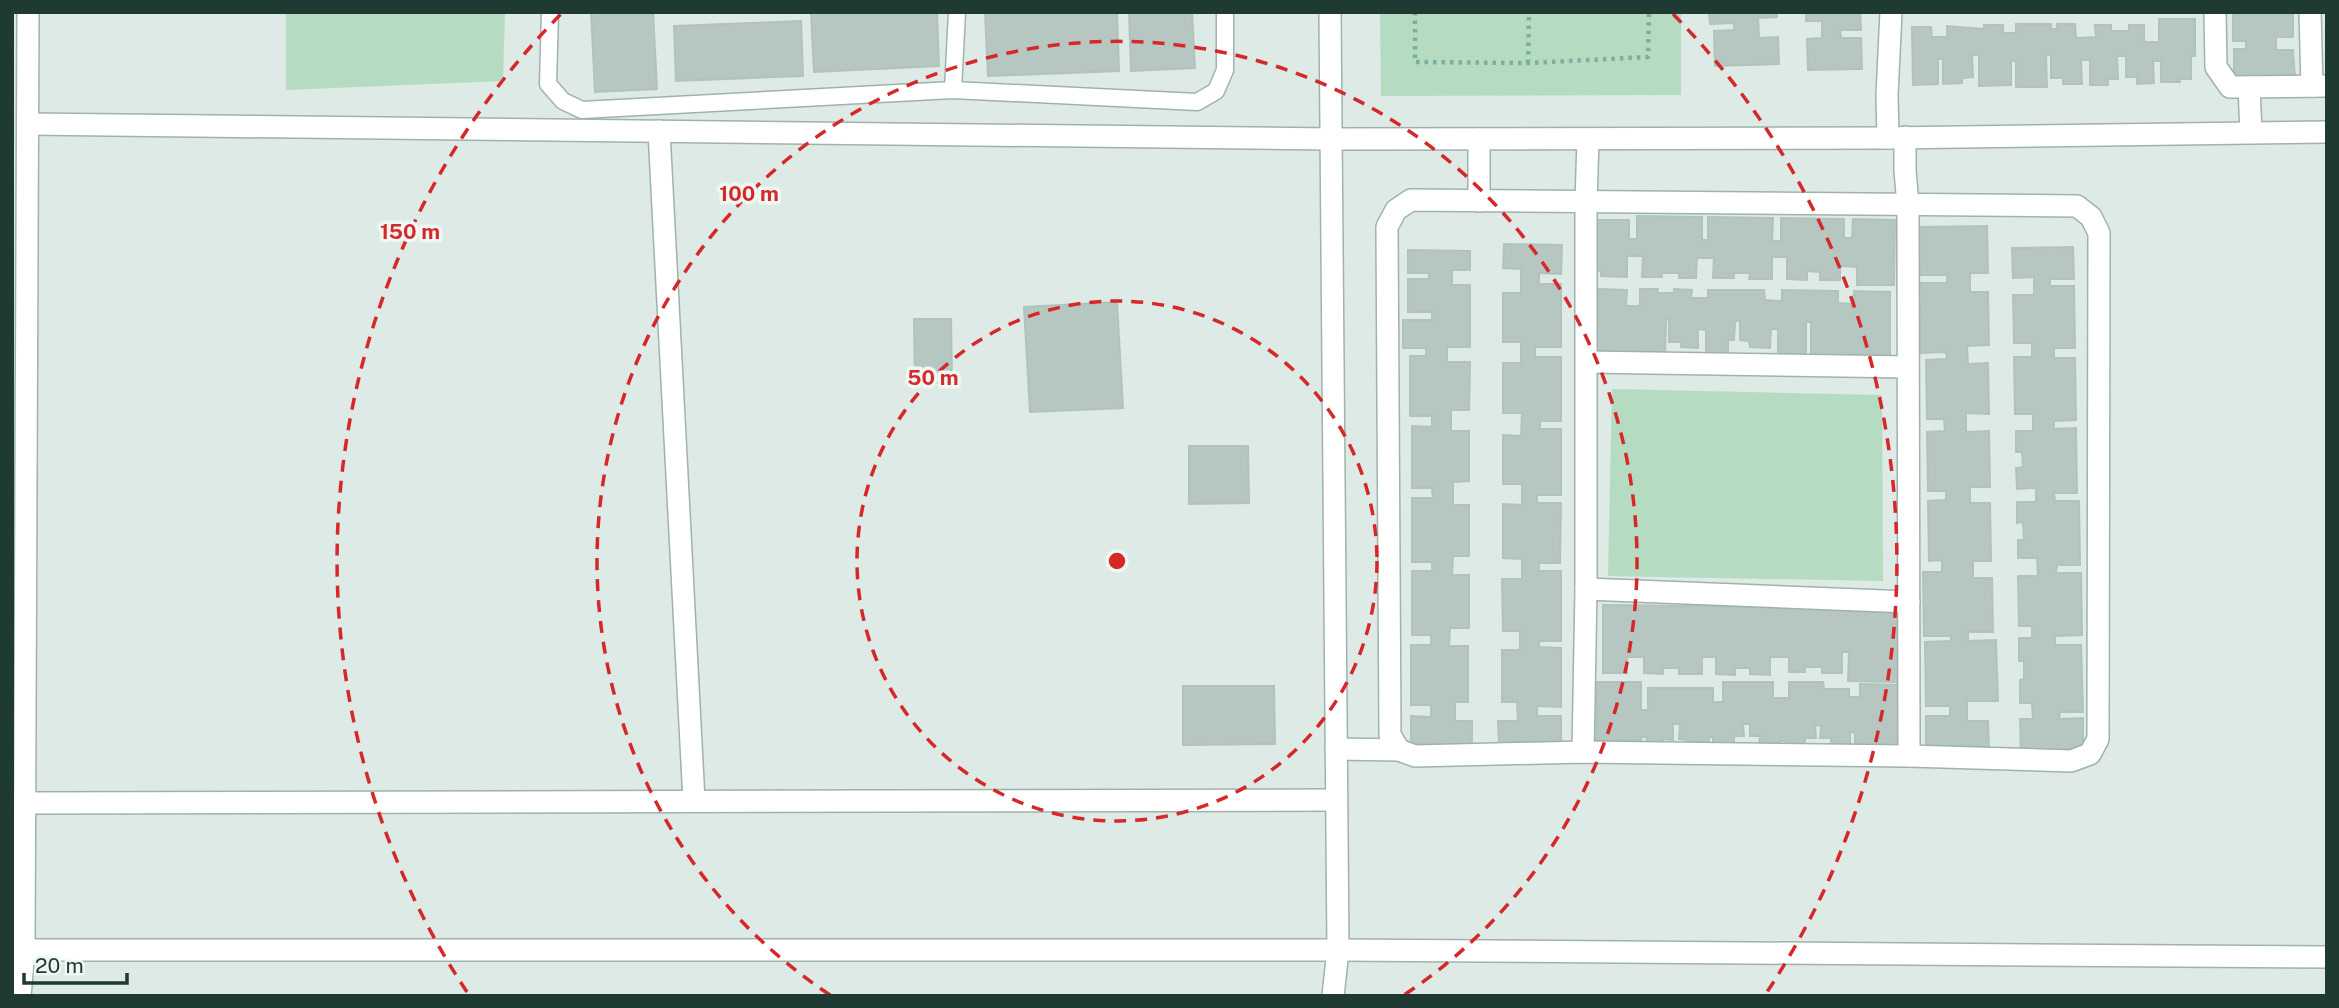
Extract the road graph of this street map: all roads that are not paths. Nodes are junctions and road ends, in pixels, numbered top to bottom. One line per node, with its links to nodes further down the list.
1 (28, 12): 12 (street)
2 (550, 12): 11 (lane)
3 (957, 12): 11 (lane)
4 (1225, 12): 11 (lane)
5 (1330, 12): 17 (street)
6 (1891, 12): 16 (street)
7 (2215, 12): 10 (street)
8 (2310, 12): 9 (street)
9 (2319, 86): 10 (street)
10 (2249, 87): 14 (street)
11 (953, 90)
12 (27, 124): 13 (street); 33 (street)
13 (659, 131): 17 (street); 32 (street)
14 (2251, 132): 15 (street); 16 (street)
15 (2327, 132)
16 (1896, 138): 19 (street); 22 (street)
17 (1331, 139): 18 (street); 27 (street)
18 (1479, 139): 19 (street); 20 (street)
19 (1588, 139): 21 (street)
20 (1479, 201): 21 (street); 28 (street)
21 (1586, 202): 22 (street); 23 (street)
22 (1908, 205): 24 (street); 30 (street)
23 (1587, 362): 24 (street); 25 (street)
24 (1908, 367): 26 (street)
25 (1586, 589): 26 (street); 29 (street)
26 (1909, 602): 30 (street)
27 (1336, 749): 28 (street); 31 (street)
28 (1399, 750): 29 (street)
29 (1583, 752): 30 (street)
30 (1909, 756)
31 (1336, 800): 32 (street); 35 (street)
32 (694, 801): 33 (street)
33 (25, 803): 34 (street)
34 (18, 950): 35 (street); 37 (street)
35 (1338, 950): 36 (street); 38 (street)
36 (2327, 957)
37 (20, 996)
38 (1333, 996)

